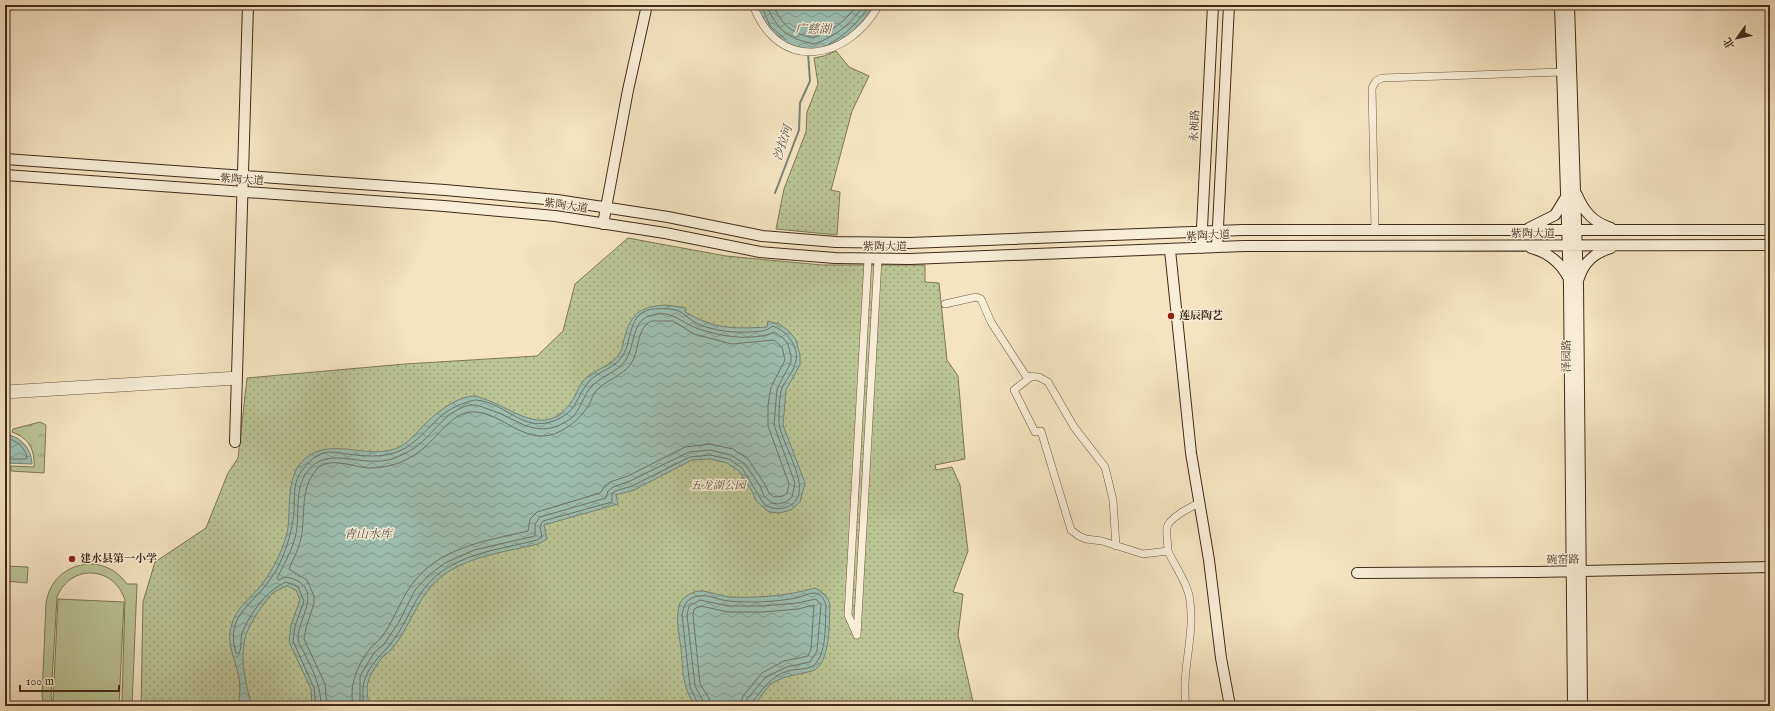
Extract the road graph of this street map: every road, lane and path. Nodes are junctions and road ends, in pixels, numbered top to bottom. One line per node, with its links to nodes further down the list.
1 (248, 5): 13 (main road)
2 (640, 5): 17 (main road)
3 (647, 5): 17 (main road)
4 (753, 5): 5 (street)
5 (879, 5)
6 (1213, 5): 25 (main road, 永祯路)
7 (1229, 5): 24 (main road)
8 (1560, 5): 10 (main road, 泽园路)
9 (1569, 5): 14 (main road, 泽园路)
10 (1562, 72): 16 (main road, 泽园路); 19 (street)
11 (5, 159): 13 (main road, 紫陶大道)
12 (5, 175): 15 (main road, 紫陶大道)
13 (244, 176): 15 (main road); 17 (main road, 紫陶大道)
14 (1575, 191): 21 (main road, 泽园路); 22 (main road)
15 (243, 192): 18 (main road, 紫陶大道); 38 (main road)
16 (1566, 197): 20 (main road); 21 (main road, 泽园路)
17 (602, 207): 18 (main road); 25 (main road, 紫陶大道)
18 (600, 223): 33 (main road, 紫陶大道)
19 (1375, 230): 20 (main road, 紫陶大道); 24 (main road, 紫陶大道)
20 (1521, 230): 21 (main road, 紫陶大道)
21 (1572, 230): 22 (main road, 紫陶大道); 28 (main road, 泽园路)
22 (1619, 230): 23 (main road, 紫陶大道)
23 (1770, 230)
24 (1218, 231): 25 (main road, 紫陶大道); 30 (main road)
25 (1202, 232): 31 (main road, 永祯路)
26 (1770, 245): 29 (main road, 紫陶大道)
27 (1519, 246): 28 (main road, 紫陶大道); 30 (main road, 紫陶大道); 35 (main road)
28 (1572, 246): 29 (main road, 紫陶大道); 35 (main road, 泽园路)
29 (1618, 246): 35 (main road)
30 (1217, 247): 31 (main road, 紫陶大道)
31 (1201, 248): 32 (main road, 紫陶大道)
32 (1170, 250): 34 (main road, 紫陶大道); 42 (main road)
33 (868, 259): 34 (main road, 紫陶大道); 34 (street)
34 (878, 260)
35 (1573, 280): 46 (main road, 泽园路)
36 (945, 304): 37 (street)
37 (1032, 376): 43 (street); 43 (street)
38 (238, 378): 39 (street); 40 (street); 41 (main road)
39 (5, 389)
40 (5, 394)
41 (235, 442)
42 (1199, 503): 44 (street); 49 (main road)
43 (1116, 546): 44 (street)
44 (1168, 550): 48 (street)
45 (1770, 567): 46 (main road, 碗窑路)
46 (1576, 572): 47 (main road, 碗窑路); 50 (main road, 泽园路); 51 (main road, 泽园路)
47 (1357, 573)
48 (1186, 706)
49 (1230, 706)
50 (1573, 706)
51 (1582, 706)

